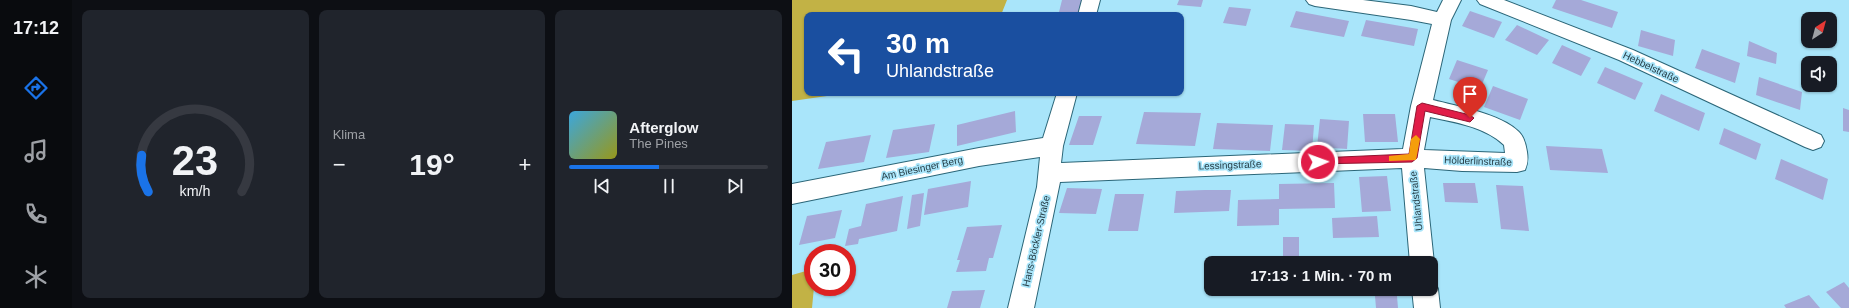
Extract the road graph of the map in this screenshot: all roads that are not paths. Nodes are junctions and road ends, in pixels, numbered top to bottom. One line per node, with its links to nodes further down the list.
1 (1091, 0): 5 (street)
2 (1315, 0): 6 (street)
3 (1452, 0): 6 (street, Uhlandstraße)
4 (1486, 0): 9 (street, Hebbelstraße)
5 (1088, 12)
6 (1442, 20): 8 (street, Uhlandstraße)
7 (1065, 96): 10 (street)
8 (1422, 106): 11 (street, Uhlandstraße); 11 (street, Hölderlinstraße)
9 (1813, 141)
10 (1052, 146): 12 (street); 13 (street, Am Biesinger Berg)
11 (1412, 158): 12 (street, Lessingstraße); 14 (street, Uhlandstraße)
12 (1048, 173): 16 (street, Hans-Böckler-Straße)
13 (792, 194)
14 (1421, 256)
15 (1426, 296): 17 (street)
16 (1021, 308)
17 (1427, 308)

